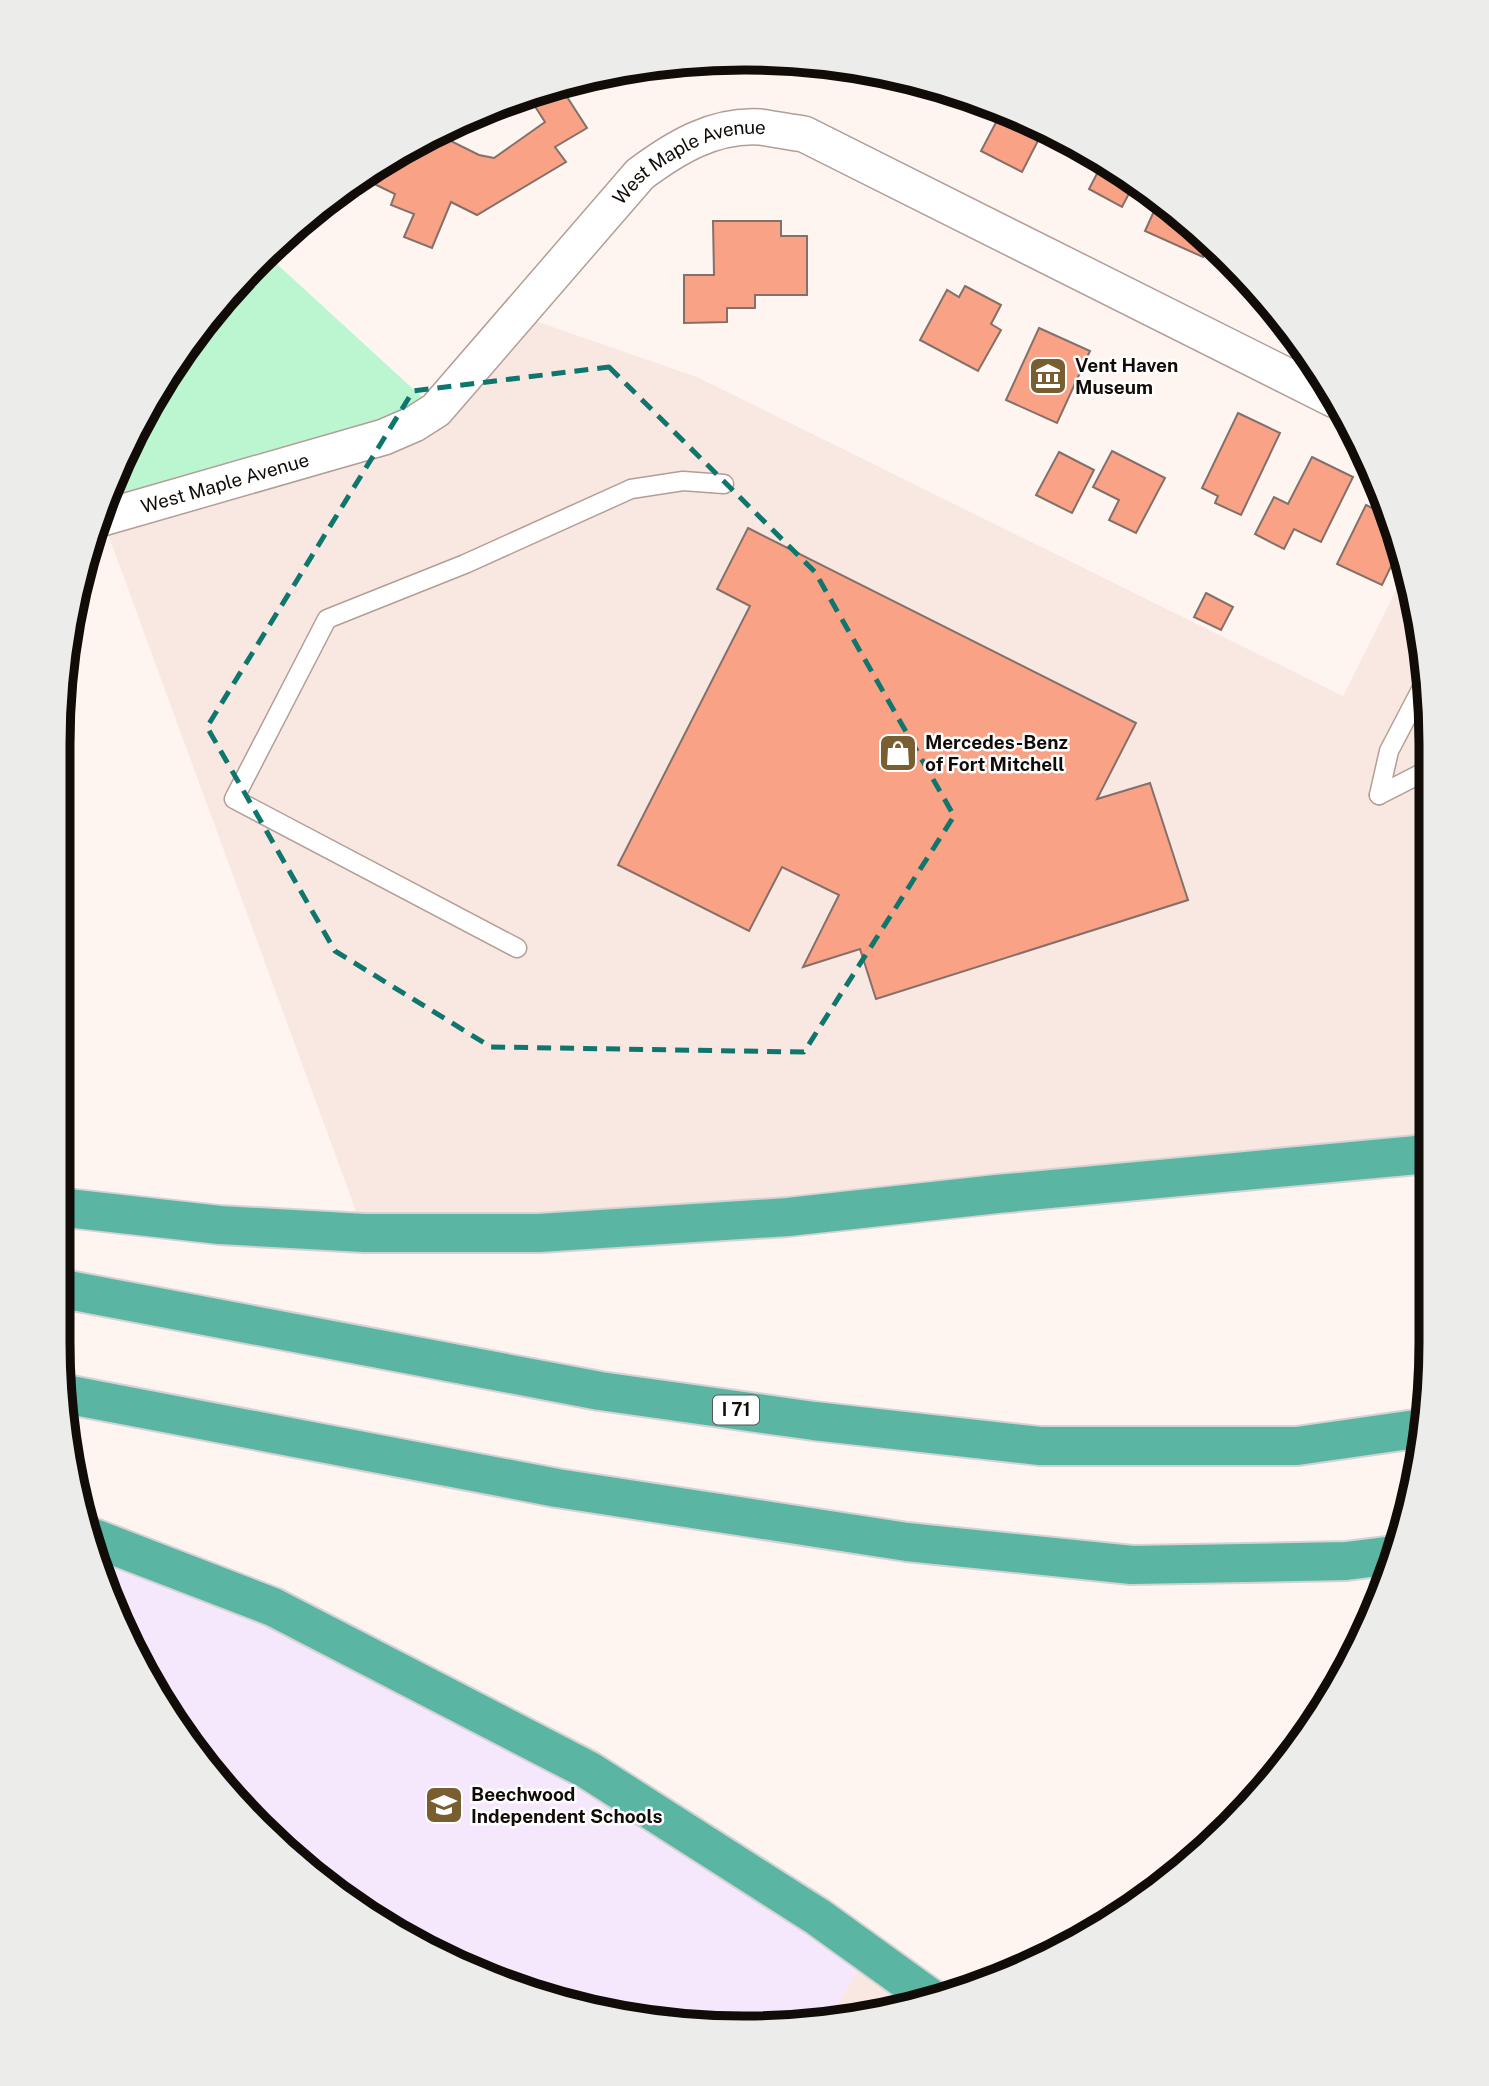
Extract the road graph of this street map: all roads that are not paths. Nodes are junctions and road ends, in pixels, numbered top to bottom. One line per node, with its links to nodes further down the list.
1 (1319, 392): 3 (street, West Maple Avenue)
2 (723, 484): 6 (lane)
3 (110, 516)
4 (1418, 697): 5 (lane)
5 (1419, 775)
6 (517, 947)
7 (1419, 1155): 8 (highway)
8 (70, 1208)
9 (70, 1290): 11 (highway, I 71)
10 (72, 1395): 13 (highway)
11 (1413, 1429)
12 (101, 1541): 14 (highway)
13 (1384, 1556)
14 (922, 1992)

